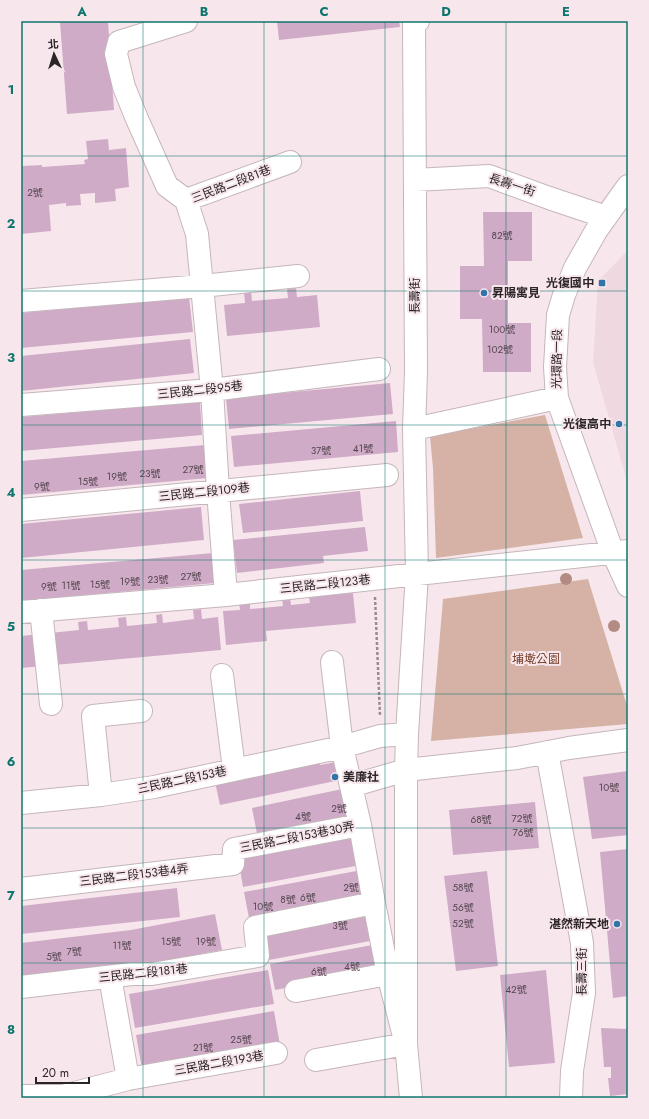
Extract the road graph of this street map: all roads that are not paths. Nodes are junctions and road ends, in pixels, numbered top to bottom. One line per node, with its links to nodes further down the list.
1 (186, 21): 6 (street)
2 (418, 21): 4 (street, 長壽街)
3 (290, 162): 6 (street, 三民路二段81巷)
4 (415, 180): 7 (street, 長壽一街); 15 (street, 長壽街)
5 (628, 186): 7 (street, 光環路一段)
6 (186, 200): 9 (street, 三民路二段81巷)
7 (606, 217): 13 (street, 光環路一段)
8 (298, 276): 9 (street)
9 (202, 286): 10 (street); 12 (street, 三民路二段81巷)
10 (21, 301)
11 (379, 368): 12 (street, 三民路二段95巷)
12 (212, 390): 14 (street, 三民路二段95巷); 17 (street, 三民路二段81巷)
13 (557, 398): 15 (street); 19 (street, 光環路一段)
14 (21, 405)
15 (414, 429): 20 (street, 長壽街)
16 (387, 475): 17 (street, 三民路二段109巷)
17 (218, 491): 18 (street, 三民路二段109巷); 22 (street, 三民路二段81巷)
18 (21, 510)
19 (621, 552): 20 (street, 三民路二段123巷); 21 (street, 光環路一段)
20 (417, 574): 22 (street, 三民路二段123巷); 28 (street, 長壽街)
21 (628, 586)
22 (226, 595): 23 (street, 三民路二段123巷)
23 (31, 611): 26 (street)
24 (332, 662): 30 (street)
25 (222, 675): 32 (street)
26 (51, 704)
27 (141, 711): 35 (street)
28 (407, 734): 30 (street, 三民路二段153巷); 33 (street, 長壽街)
29 (628, 740): 31 (street)
30 (342, 747): 32 (street, 三民路二段153巷); 34 (street)
31 (547, 752): 33 (street); 51 (street, 長壽三街)
32 (234, 769): 35 (street, 三民路二段153巷)
33 (406, 770): 34 (street); 45 (street, 長壽街)
34 (351, 786): 37 (street)
35 (101, 795): 36 (street, 三民路二段153巷)
36 (21, 803)
37 (360, 825): 38 (street, 三民路二段153巷30弄); 40 (street)
38 (234, 849): 39 (street, 三民路二段153巷4弄)
39 (21, 889)
40 (374, 903): 41 (street); 42 (street, 三民路二段181巷)
41 (388, 974): 44 (street); 45 (street)
42 (110, 977): 43 (street, 三民路二段181巷); 48 (street)
43 (21, 986)
44 (296, 991)
45 (406, 1044): 47 (street); 50 (street)
46 (276, 1053): 48 (street, 三民路二段193巷)
47 (316, 1060)
48 (128, 1079): 49 (street, 三民路二段193巷)
49 (21, 1096)
50 (411, 1098)
51 (571, 1098)

